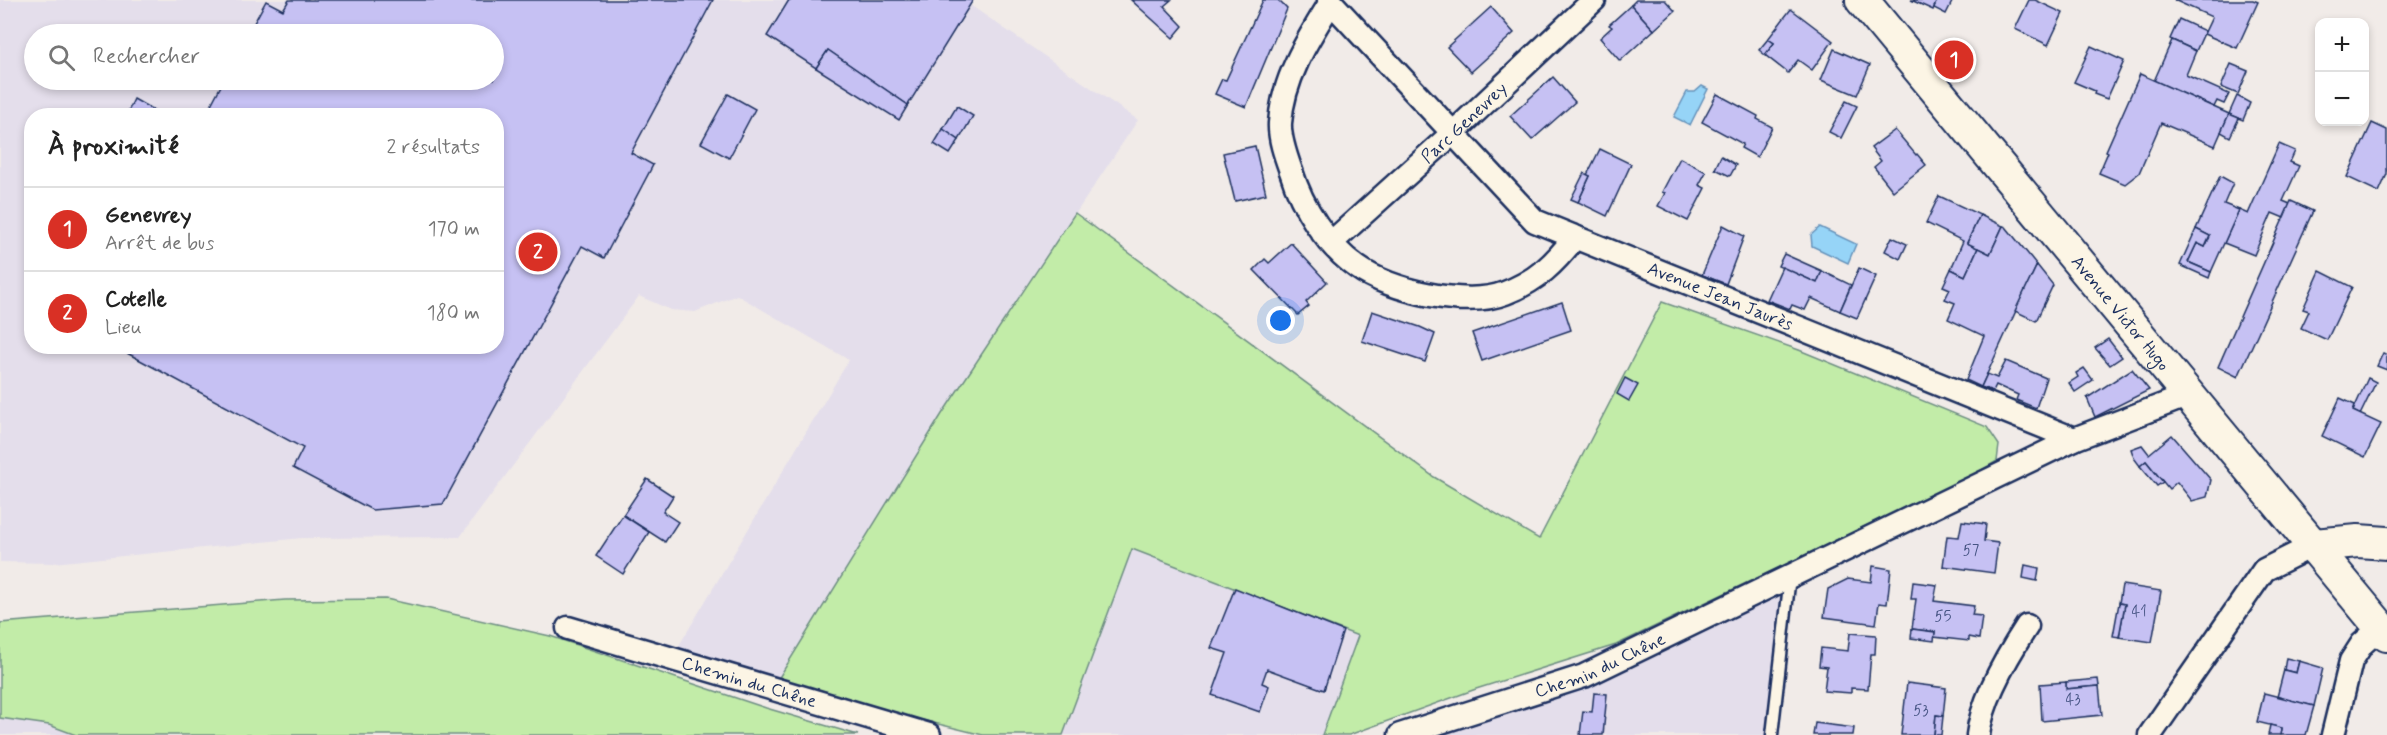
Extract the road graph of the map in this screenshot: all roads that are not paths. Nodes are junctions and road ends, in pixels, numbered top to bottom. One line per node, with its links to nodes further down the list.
1 (1594, 0): 4 (street, Parc Genevrey)
2 (1330, 1): 4 (street, Avenue Jean Jaurès); 6 (street)
3 (1870, 4): 7 (street, Avenue Victor Hugo)
4 (1453, 133): 5 (street, Avenue Jean Jaurès); 6 (street, Parc Genevrey)
5 (1575, 237): 6 (street); 8 (street, Avenue Jean Jaurès)
6 (1332, 242)
7 (2189, 395): 8 (street); 10 (street, Avenue Victor Hugo)
8 (2074, 439): 11 (street, Chemin du Chêne)
9 (2387, 543): 10 (street)
10 (2314, 545): 14 (street, Avenue Victor Hugo); 19 (street)
11 (1790, 576): 16 (street, Chemin du Chêne); 17 (lane)
12 (2027, 626): 18 (street)
13 (568, 628): 15 (street, Chemin du Chêne)
14 (2384, 631): 20 (street, Avenue Victor Hugo)
15 (929, 735)
16 (1400, 735)
17 (1772, 735)
18 (1978, 735)
19 (2150, 735)
20 (2333, 735)

